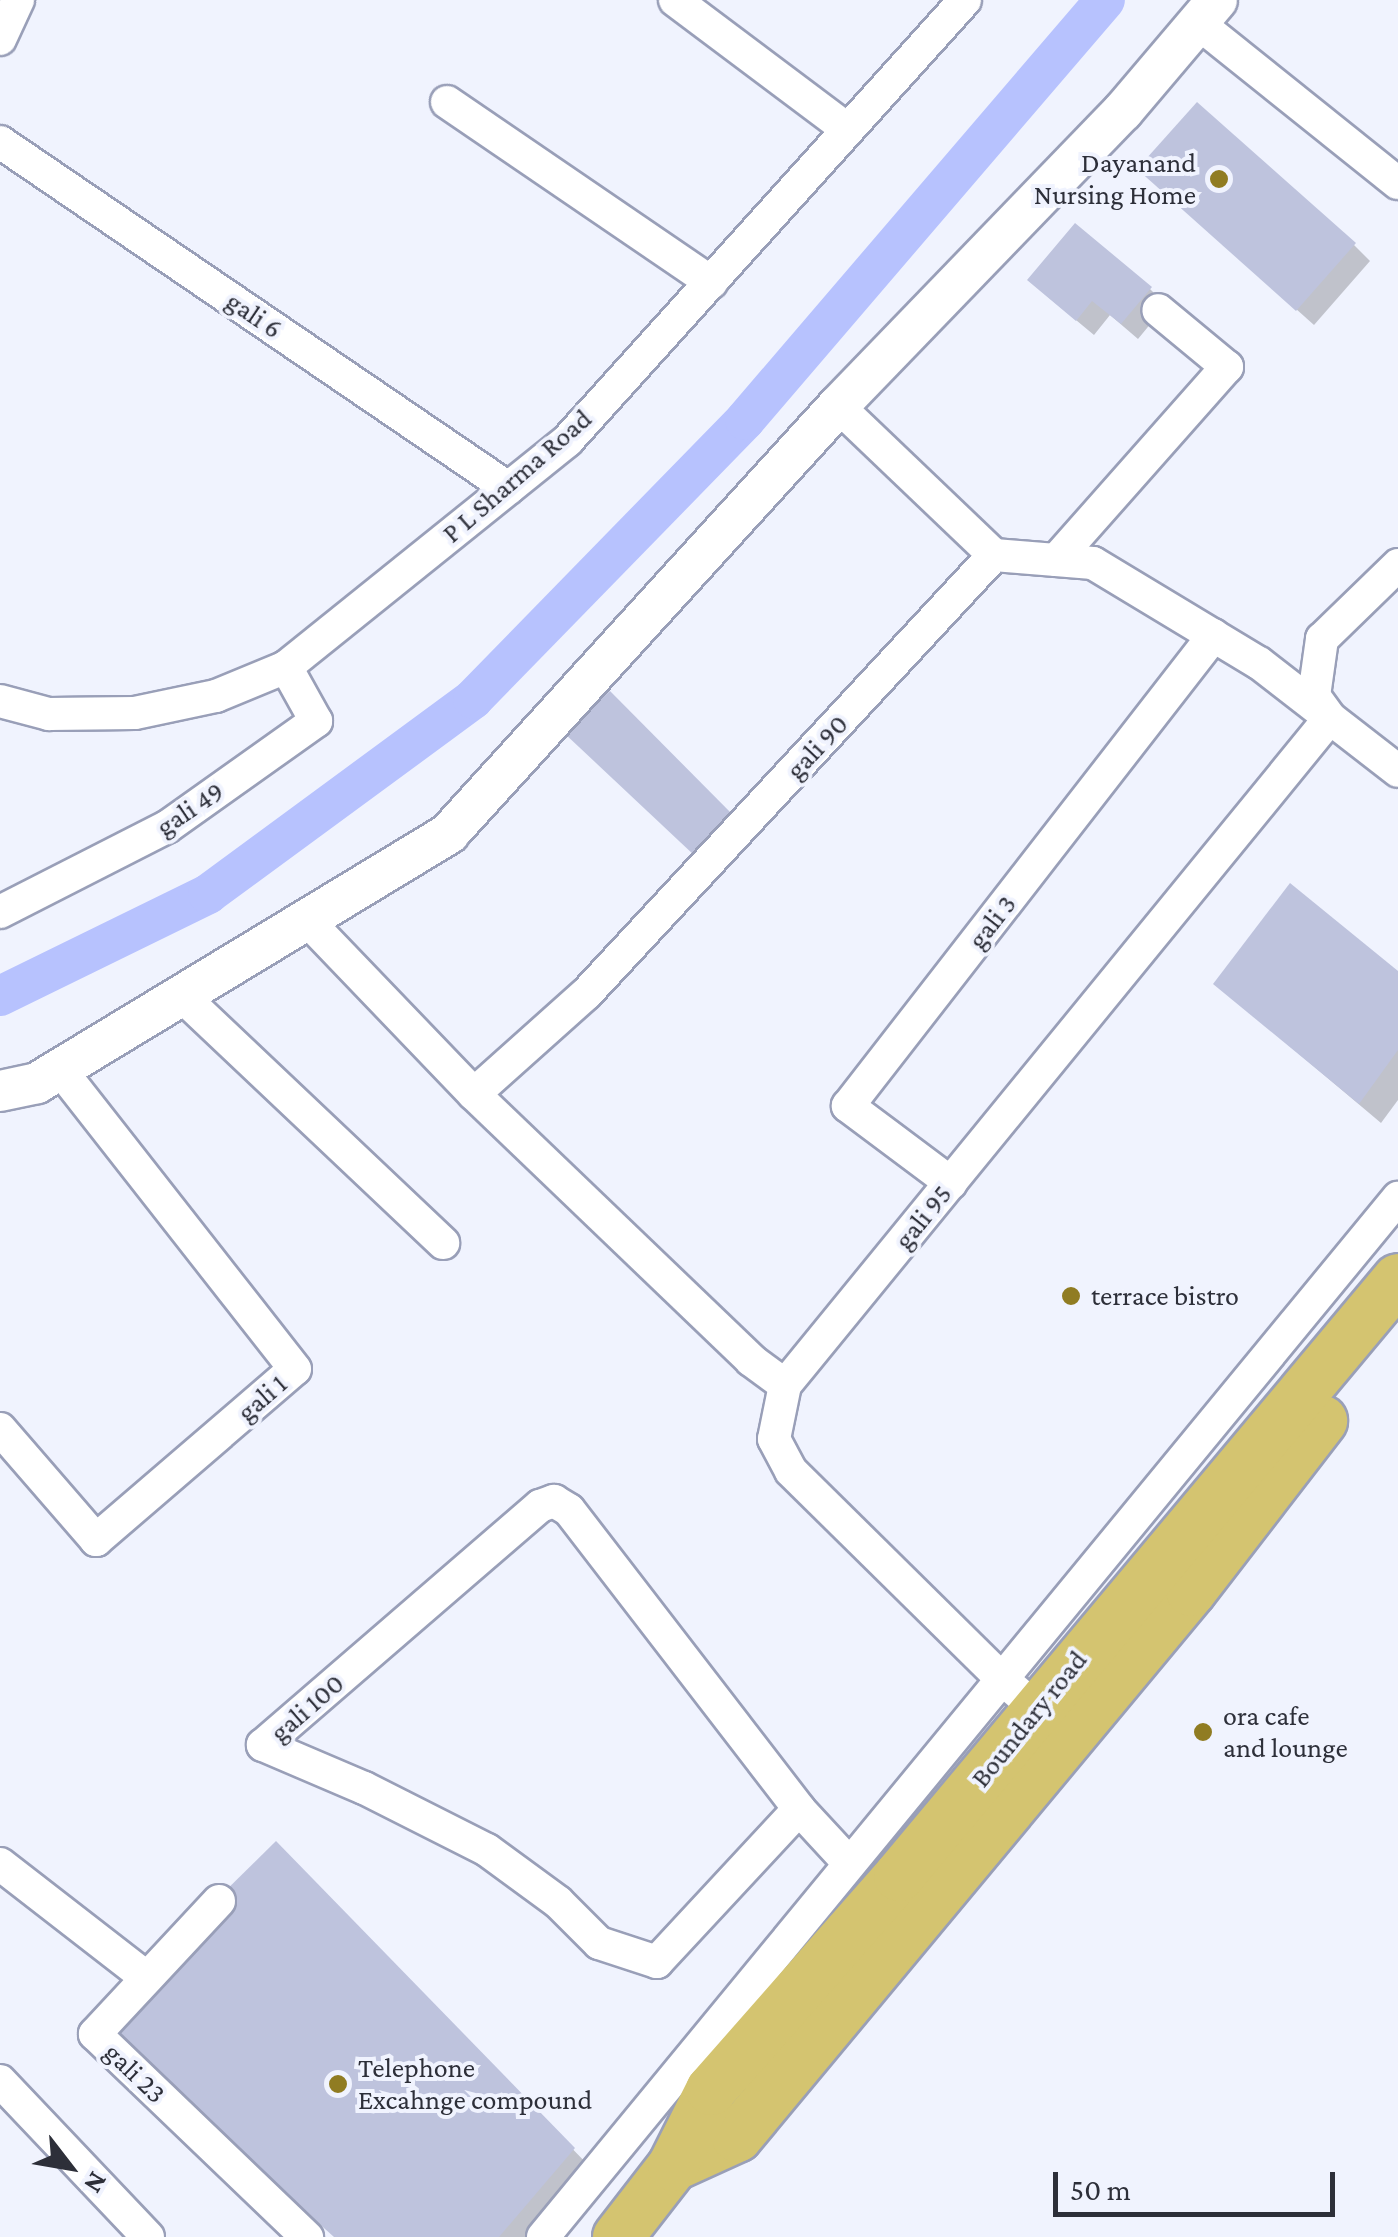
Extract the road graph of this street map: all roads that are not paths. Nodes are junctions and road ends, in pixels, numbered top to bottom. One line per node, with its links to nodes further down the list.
1 (674, 0): 5 (street)
2 (965, 0): 5 (street, P L Sharma Road)
3 (1208, 11): 7 (street); 10 (street)
4 (447, 102): 8 (street)
5 (848, 130): 8 (street, P L Sharma Road)
6 (0, 142): 11 (street, gali 6)
7 (1398, 183)
8 (711, 282): 11 (street, P L Sharma Road)
9 (1158, 310): 13 (street)
10 (838, 406): 12 (street); 21 (street)
11 (508, 488): 16 (street, P L Sharma Road)
12 (994, 555): 13 (street); 25 (street, gali 90)
13 (1056, 560): 15 (street)
14 (1398, 565): 18 (street)
15 (1214, 636): 18 (street); 26 (street, gali 3)
16 (286, 666): 17 (street, P L Sharma Road); 20 (street, gali 49)
17 (0, 701)
18 (1330, 718): 19 (street); 26 (street, gali 95)
19 (1398, 771)
20 (0, 912)
21 (306, 920): 22 (street); 25 (street)
22 (181, 995): 23 (street); 28 (street)
23 (60, 1069): 24 (street); 32 (street, gali 1)
24 (0, 1091)
25 (474, 1094): 31 (street)
26 (952, 1183): 31 (street, gali 95)
27 (1398, 1198): 33 (street)
28 (443, 1242)
29 (1398, 1279): 33 (main road, Boundary road)
30 (1398, 1332): 33 (main road, Boundary road)
31 (786, 1385): 33 (street)
32 (0, 1429)
33 (1035, 1707): 35 (street); 43 (main road, Boundary road)
34 (799, 1809): 34 (street, gali 100); 35 (street, gali 100)
35 (849, 1863): 42 (street)
36 (0, 1864): 38 (street)
37 (220, 1901): 38 (street, gali 23)
38 (147, 1978): 41 (street, gali 23)
39 (0, 2081): 40 (street)
40 (148, 2237)
41 (307, 2237)
42 (543, 2237)
43 (618, 2237)

